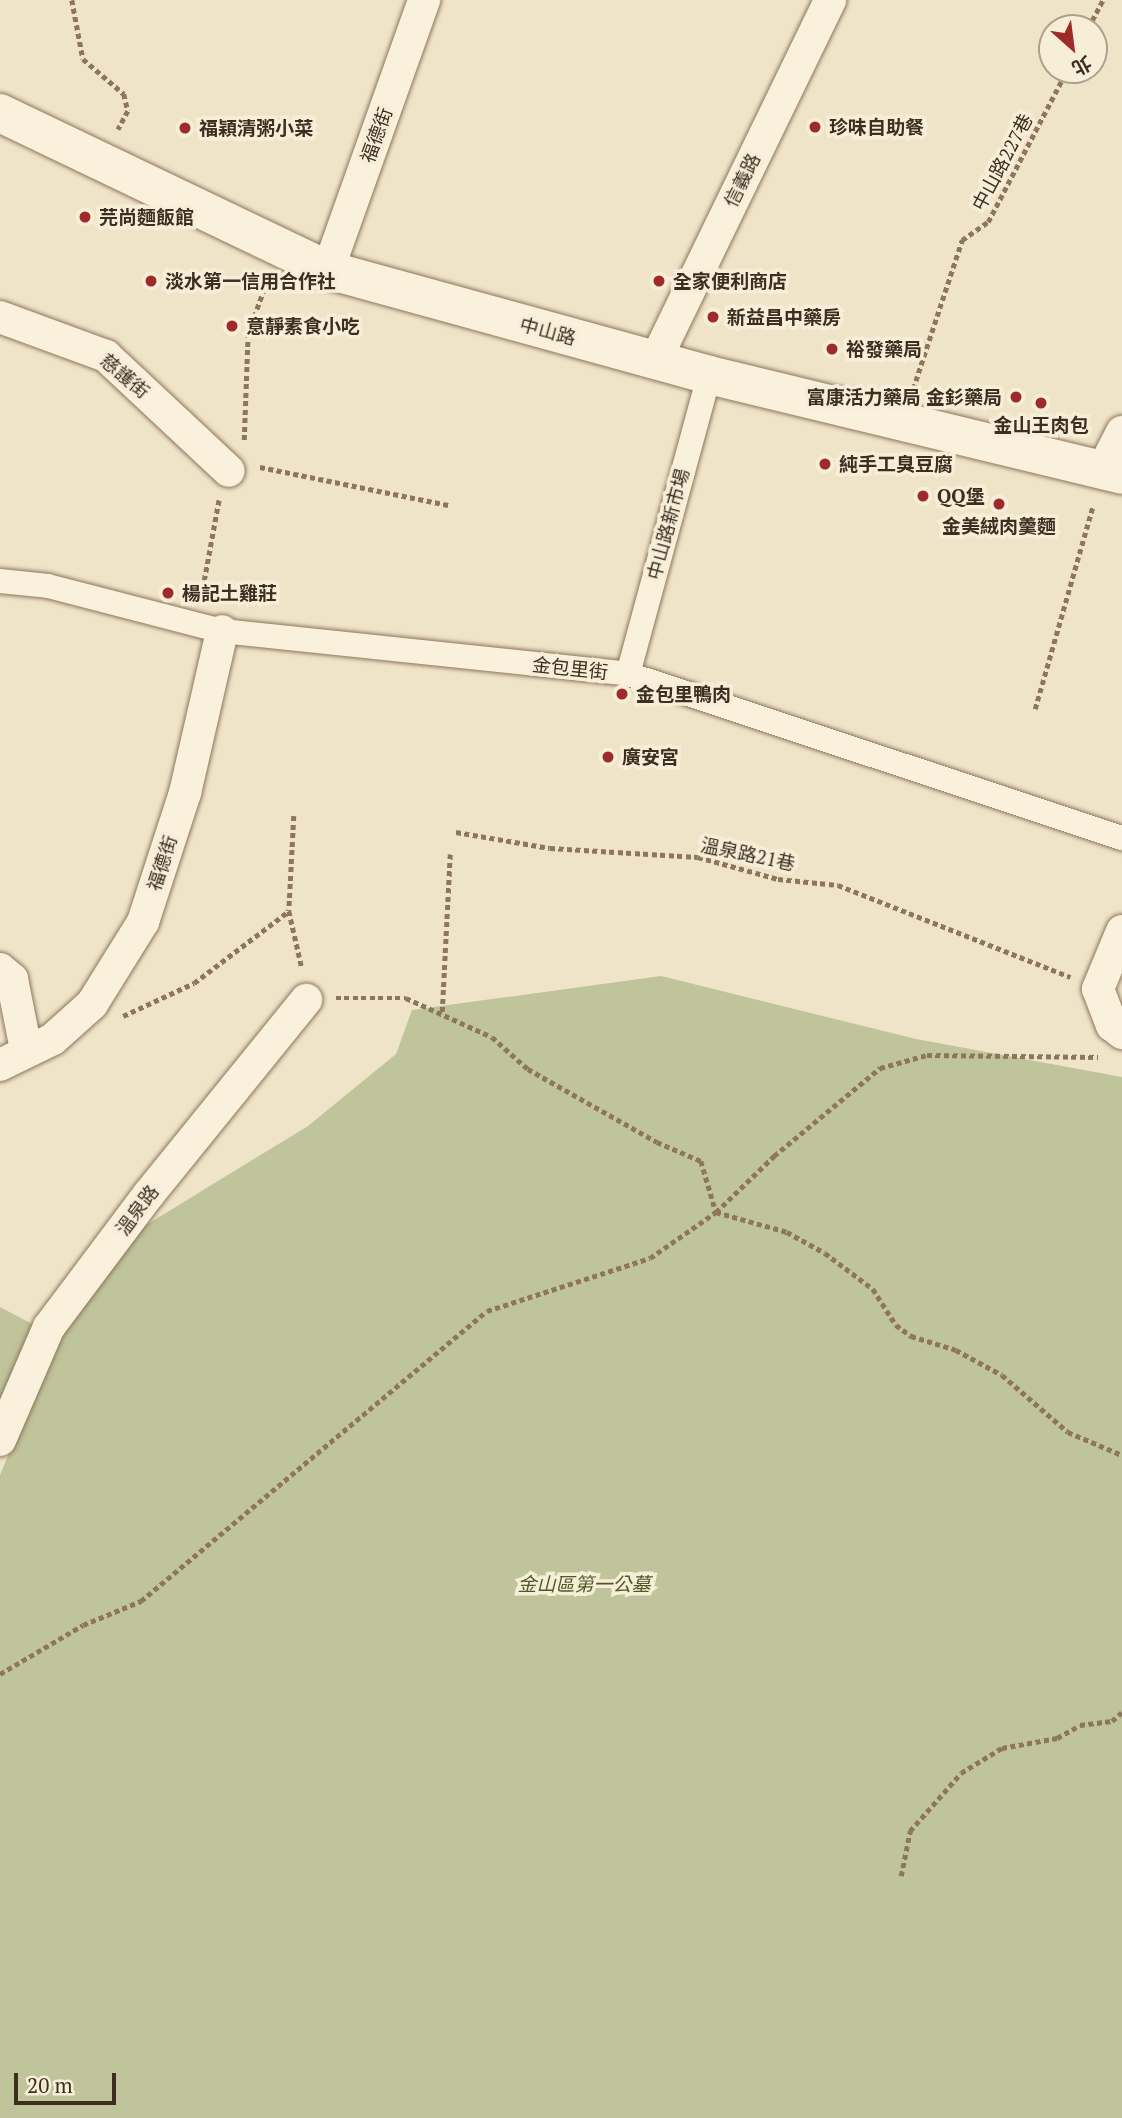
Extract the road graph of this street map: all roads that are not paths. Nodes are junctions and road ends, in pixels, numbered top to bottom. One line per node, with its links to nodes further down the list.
1 (424, 0): 4 (street, 福德街)
2 (830, 0): 6 (street, 信義路)
3 (0, 113): 4 (street, 中山路)
4 (328, 270): 6 (street, 中山路)
5 (0, 317): 9 (street, 慈護街)
6 (654, 361): 7 (street, 中山路)
7 (709, 375): 10 (street, 中山路); 13 (street, 中山路新市場)
8 (1122, 432): 10 (street)
9 (239, 467)
10 (1112, 473)
11 (0, 581): 12 (street, 金包里街)
12 (222, 631): 13 (street, 金包里街); 19 (street, 福德街)
13 (628, 674): 14 (street, 金包里街)
14 (1122, 838)
15 (1117, 943): 18 (street)
16 (0, 969): 19 (street)
17 (306, 1000): 20 (street, 溫泉路)
18 (1114, 1045)
19 (13, 1058)
20 (0, 1440)

